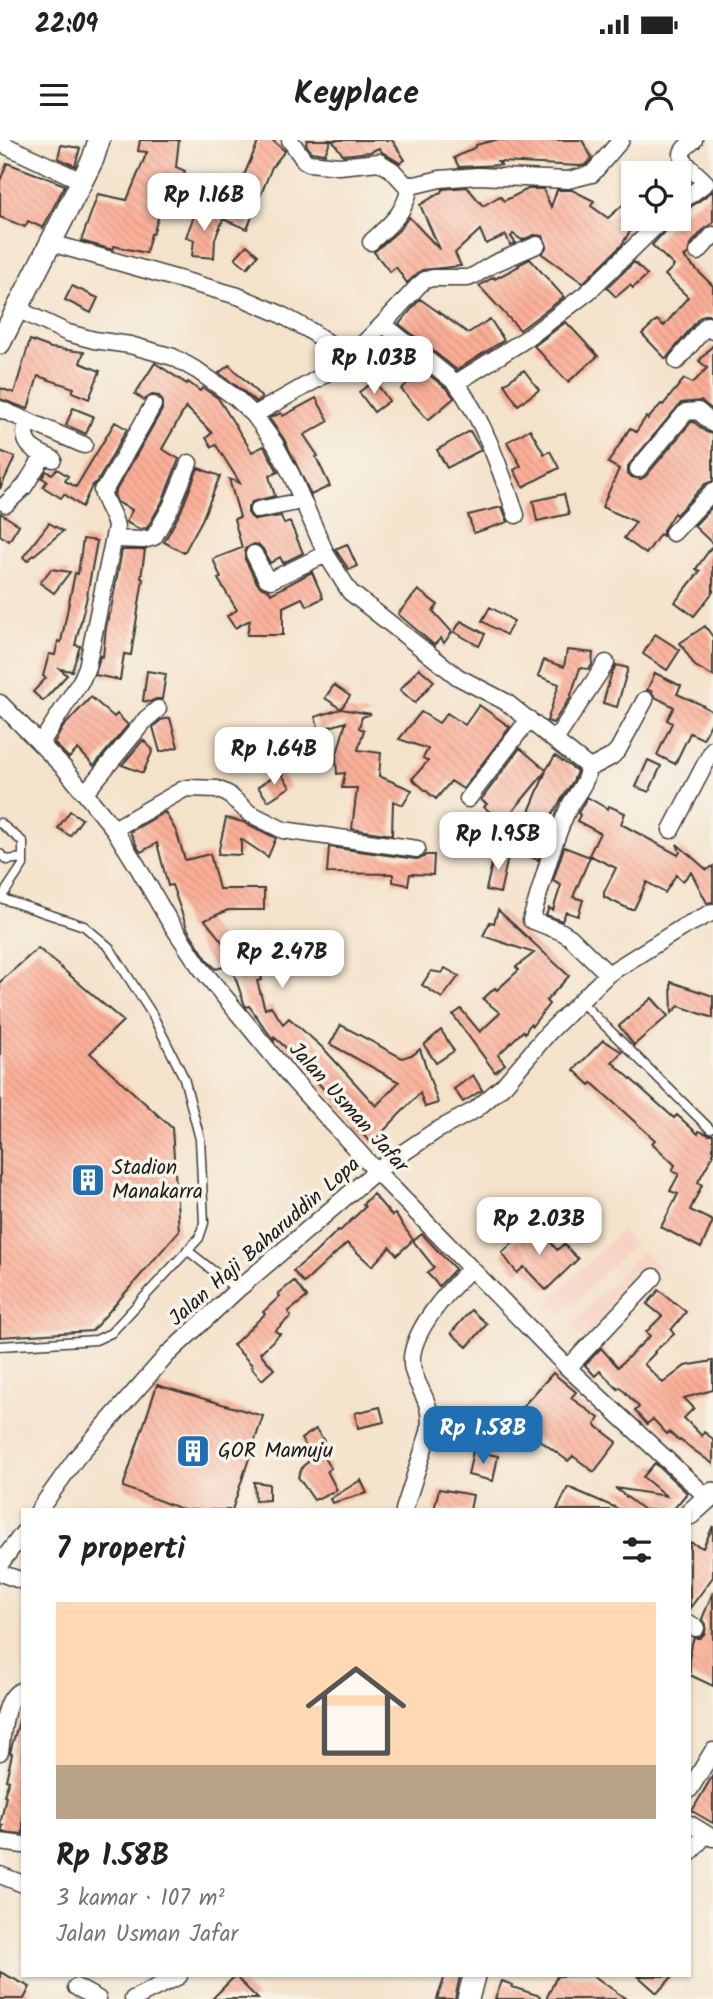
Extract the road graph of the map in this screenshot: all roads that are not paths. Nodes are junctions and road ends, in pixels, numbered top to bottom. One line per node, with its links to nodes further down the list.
1 (99, 140): 6 (street)
2 (290, 140): 7 (street)
3 (621, 140): 7 (street)
4 (694, 140): 8 (street)
5 (0, 143): 6 (street)
6 (82, 181): 13 (street)
7 (410, 185): 12 (street)
8 (710, 187): 9 (street)
9 (691, 197)
10 (651, 231): 22 (street)
11 (713, 235): 15 (street)
12 (371, 242)
13 (51, 243): 16 (street); 20 (street)
14 (537, 245): 17 (street)
15 (698, 252)
16 (17, 309): 19 (street); 25 (street)
17 (383, 324): 20 (street); 22 (street)
18 (711, 326): 21 (street)
19 (0, 343)
20 (348, 356): 25 (street)
21 (677, 361)
22 (456, 383): 35 (street)
23 (153, 405): 37 (street)
24 (0, 409): 26 (street)
25 (254, 415): 32 (street)
26 (27, 420): 28 (street); 33 (street)
27 (713, 424): 30 (street)
28 (83, 445)
29 (189, 463): 37 (street)
30 (638, 468)
31 (713, 491): 36 (street)
32 (302, 501): 34 (street); 39 (street)
33 (6, 504)
34 (258, 510)
35 (516, 515)
36 (673, 533)
37 (115, 539): 46 (street)
38 (254, 554): 39 (street)
39 (326, 554): 44 (street)
40 (606, 663): 45 (street)
41 (645, 700): 48 (street)
42 (0, 703): 46 (street, Jalan Usman Jafar)
43 (158, 709): 49 (street)
44 (529, 719): 45 (street); 50 (street)
45 (555, 740): 48 (street)
46 (41, 743): 49 (street, Jalan Usman Jafar)
47 (711, 761): 53 (street)
48 (589, 769): 59 (street)
49 (85, 793): 52 (street, Jalan Usman Jafar)
50 (468, 799)
51 (0, 823): 56 (lane)
52 (114, 829): 54 (street); 62 (street, Jalan Usman Jafar)
53 (670, 830)
54 (417, 849)
55 (0, 854): 56 (lane)
56 (23, 858): 57 (lane)
57 (0, 898): 63 (lane)
58 (713, 912): 59 (street, Jalan Haji Baharuddin Lopa)
59 (608, 974): 60 (street, Jalan Haji Baharuddin Lopa)
60 (581, 1002): 61 (lane); 62 (street, Jalan Haji Baharuddin Lopa)
61 (709, 1129)
62 (376, 1171): 64 (street, Jalan Usman Jafar); 66 (street, Jalan Haji Baharuddin Lopa)
63 (187, 1250): 66 (lane); 67 (lane)
64 (471, 1268): 68 (street, Jalan Usman Jafar); 71 (street)
65 (653, 1276): 68 (street)
66 (237, 1290): 70 (street, Jalan Haji Baharuddin Lopa)
67 (0, 1346)
68 (568, 1368): 69 (street, Jalan Usman Jafar)
69 (711, 1497): 72 (street)
70 (40, 1508)
71 (405, 1508)
72 (691, 1513)
73 (21, 1536): 74 (street)
74 (0, 1564)
75 (0, 1573): 76 (street)
76 (21, 1580)
77 (21, 1691): 79 (street)
78 (713, 1751): 80 (street)
79 (0, 1752)
80 (691, 1787)
81 (691, 1825): 82 (street)
82 (709, 1836): 85 (street)
83 (0, 1842): 84 (street)
84 (21, 1845)
85 (691, 1852)
86 (0, 1875): 87 (street)
87 (21, 1883)
88 (176, 1977): 92 (street)
89 (474, 1977): 93 (street)
90 (76, 1987): 91 (street)
91 (97, 1999)
92 (133, 1999)
93 (468, 1999)

